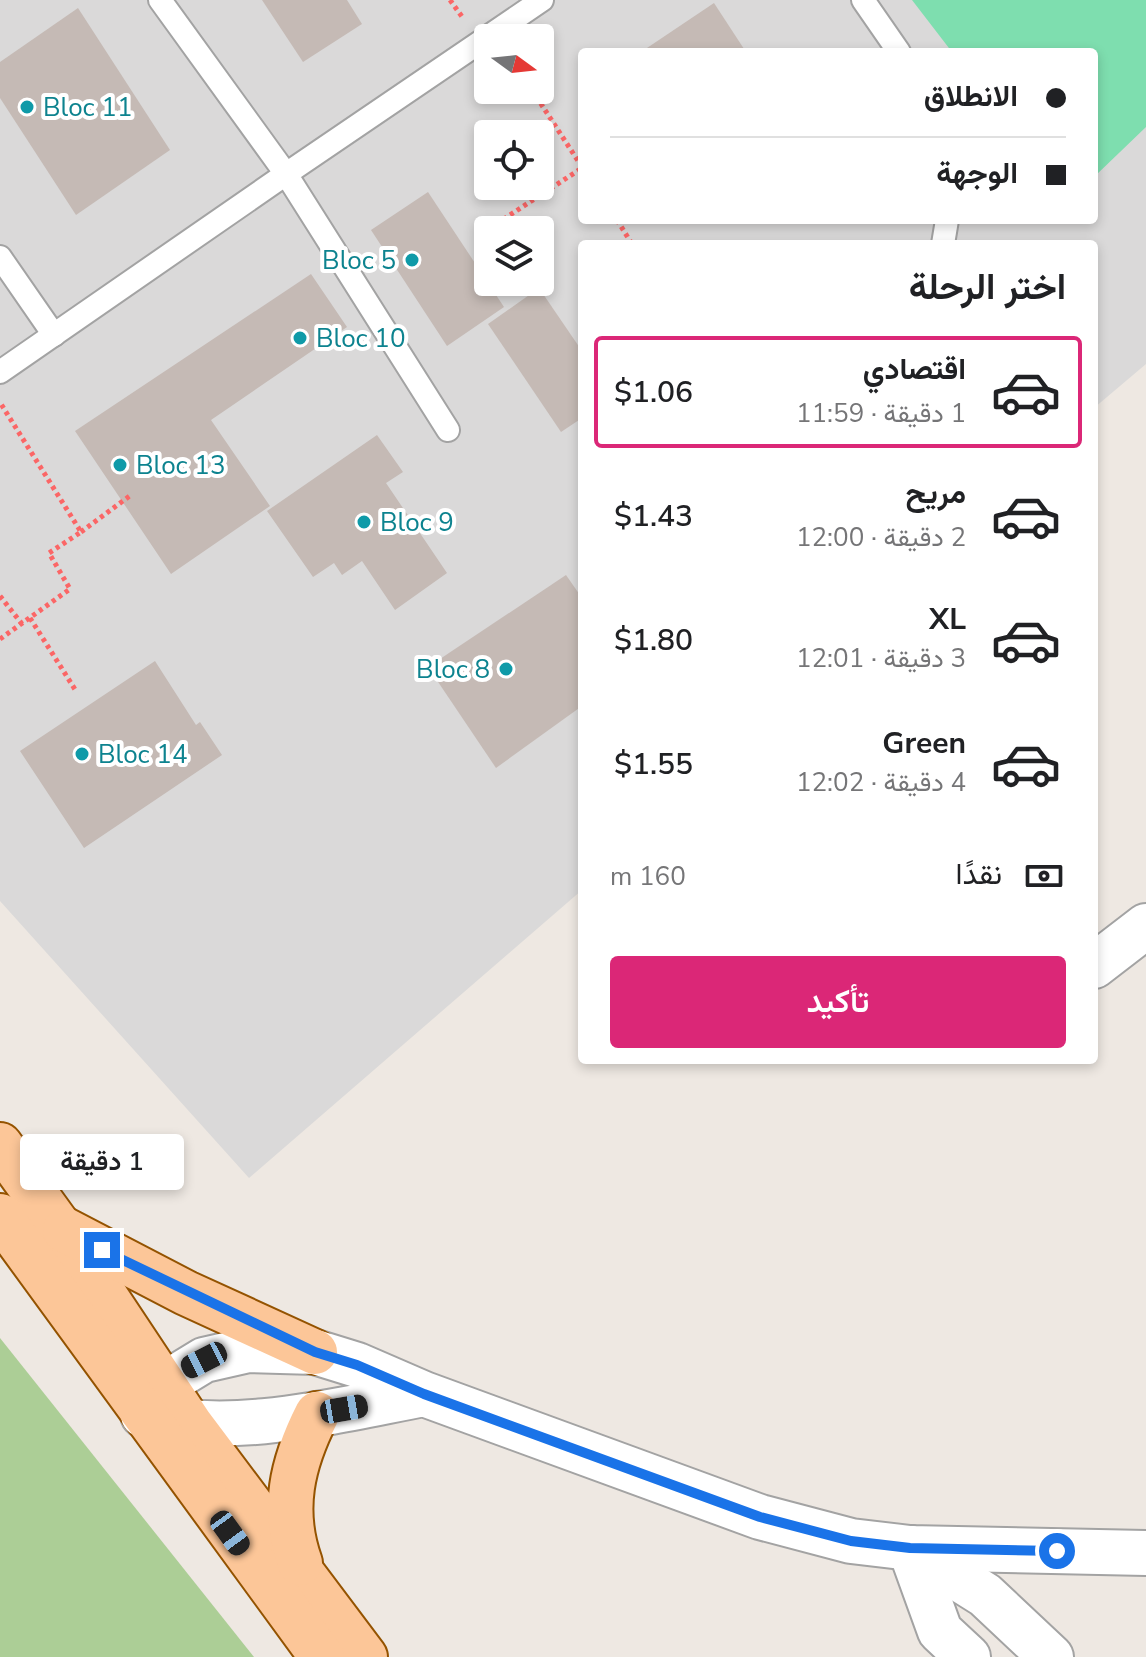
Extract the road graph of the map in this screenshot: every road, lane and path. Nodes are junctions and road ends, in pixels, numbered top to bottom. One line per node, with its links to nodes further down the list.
1 (160, 0): 8 (lane)
2 (542, 0): 8 (lane)
3 (863, 0): 4 (lane)
4 (896, 48)
5 (541, 104): 6 (path)
6 (578, 161)
7 (578, 170): 9 (path)
8 (286, 174): 11 (lane); 14 (lane)
9 (508, 216)
10 (0, 257): 11 (lane)
11 (54, 335): 12 (lane)
12 (0, 372)
13 (0, 403): 16 (path)
14 (448, 430)
15 (131, 495): 16 (path)
16 (81, 532): 18 (path)
17 (0, 596): 19 (path)
18 (30, 618): 19 (path); 21 (path)
19 (22, 624): 20 (path)
20 (0, 639)
21 (76, 691)
22 (1146, 926): 23 (street)
23 (1098, 963)
24 (0, 1145): 26 (main road)
25 (0, 1216): 29 (main road)
26 (60, 1228): 27 (main road); 29 (main road)
27 (315, 1352): 28 (street); 29 (street)
28 (424, 1394): 30 (street); 32 (street)
29 (153, 1400): 31 (main road); 35 (main road)
30 (317, 1414): 31 (street); 34 (main road)
31 (190, 1424): 34 (main road)
32 (910, 1548): 33 (street); 37 (street); 38 (street)
33 (1146, 1553)
34 (305, 1577): 36 (main road)
35 (322, 1657)
36 (365, 1657)
37 (968, 1657)
38 (1051, 1657)

